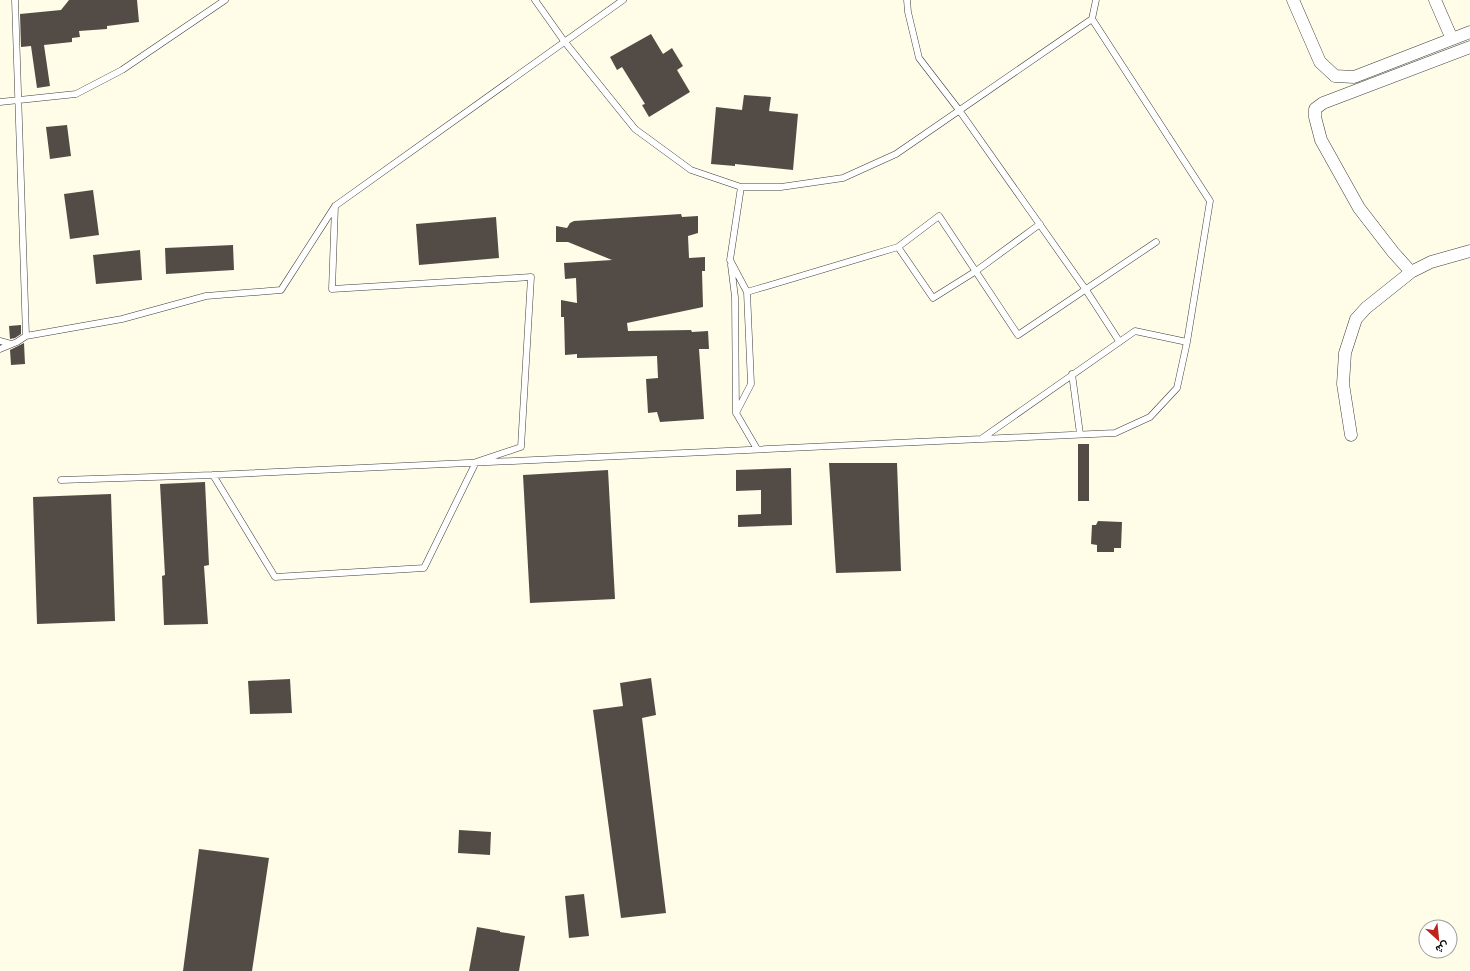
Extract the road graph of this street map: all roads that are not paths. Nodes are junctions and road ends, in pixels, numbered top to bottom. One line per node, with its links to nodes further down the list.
1 (15, 0): 14 (lane)
2 (225, 0): 14 (lane)
3 (535, 0): 12 (lane)
4 (623, 0): 12 (lane)
5 (907, 0): 16 (lane)
6 (1096, 0): 9 (lane)
7 (1293, 0): 11 (street)
8 (1435, 0): 11 (street)
9 (1092, 19): 16 (lane); 31 (lane)
10 (1470, 32): 11 (street)
11 (1452, 39)
12 (564, 41): 17 (lane); 18 (lane)
13 (1470, 47): 25 (street)
14 (18, 100): 15 (lane); 28 (lane)
15 (0, 102)
16 (959, 110): 17 (lane); 19 (lane)
17 (741, 186): 23 (lane)
18 (336, 206): 28 (lane); 40 (lane)
19 (1040, 224): 24 (lane); 26 (lane)
20 (1156, 242): 26 (lane)
21 (898, 247): 24 (lane); 24 (lane); 27 (lane)
22 (1470, 251): 25 (street)
23 (730, 260): 27 (lane); 35 (lane)
24 (976, 271): 26 (lane)
25 (1411, 272): 37 (street)
26 (1086, 290): 30 (lane)
27 (747, 292): 35 (lane)
28 (26, 336): 32 (lane)
29 (0, 341): 32 (lane)
30 (1119, 342): 31 (lane); 34 (lane)
31 (1187, 342): 36 (lane)
32 (11, 344): 33 (lane)
33 (0, 349)
34 (1072, 374): 36 (lane); 38 (lane)
35 (736, 413): 39 (lane)
36 (1080, 434): 38 (lane)
37 (1351, 435)
38 (981, 439): 39 (lane)
39 (757, 450): 40 (lane)
40 (476, 462): 41 (lane); 41 (lane)
41 (213, 475): 42 (lane)
42 (61, 480)

